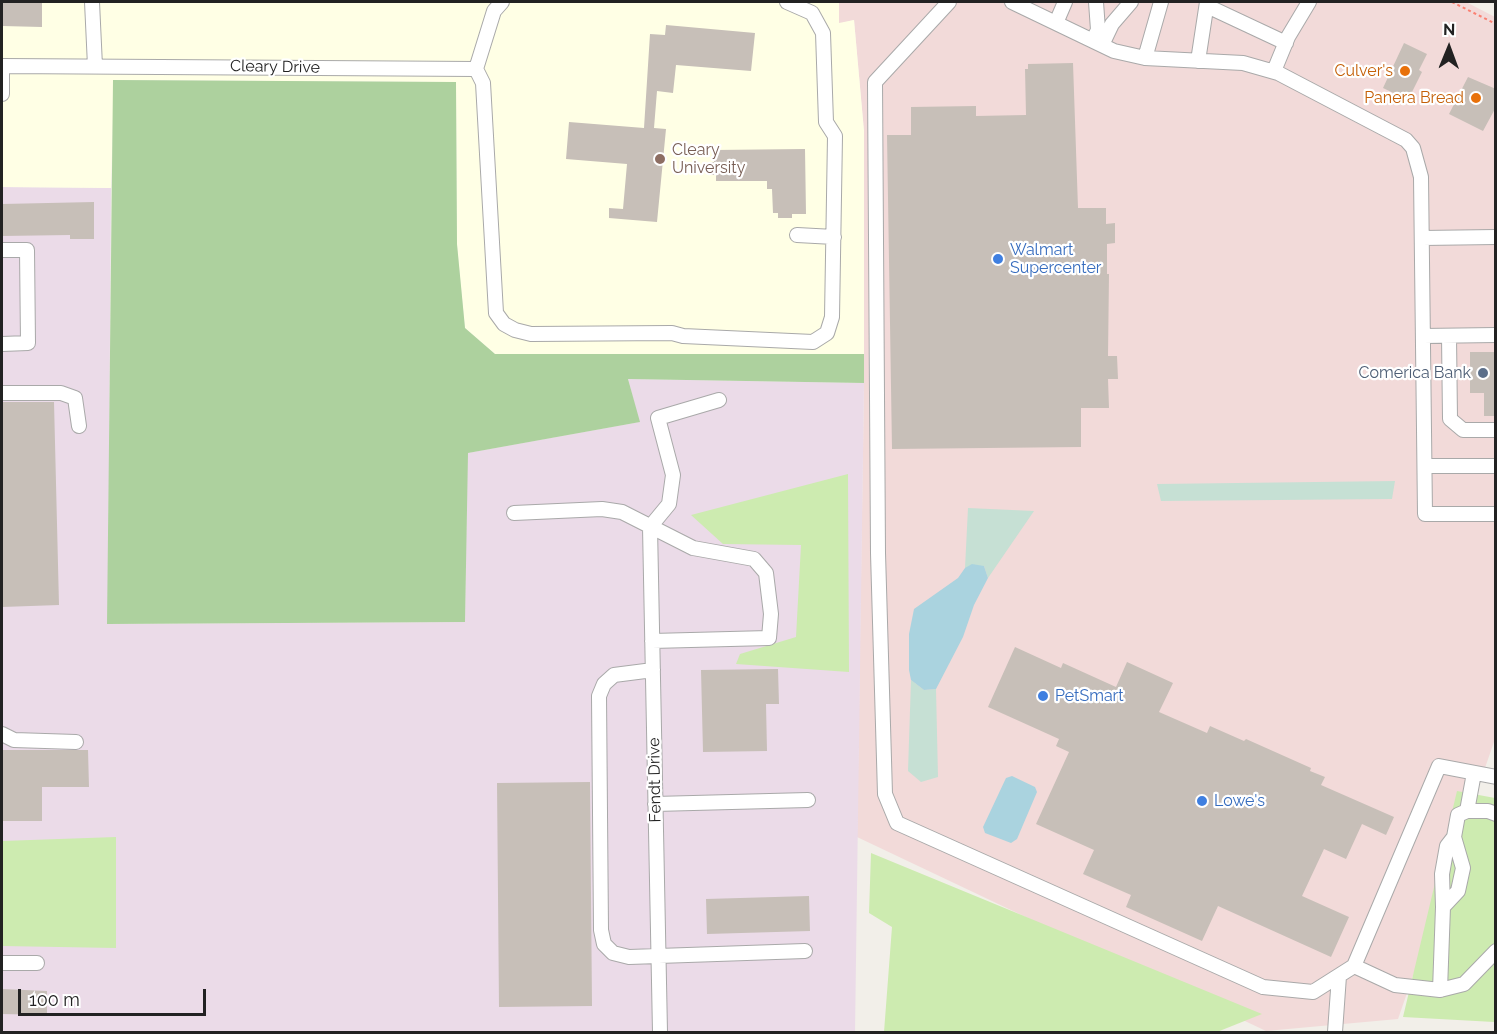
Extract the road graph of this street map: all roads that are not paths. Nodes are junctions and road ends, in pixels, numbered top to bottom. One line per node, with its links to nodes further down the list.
1 (92, 2): 19 (street)
2 (502, 2): 20 (street)
3 (787, 2): 24 (street)
4 (949, 2): 59 (street)
5 (1012, 2): 13 (street)
6 (1065, 2): 13 (street)
7 (1131, 2): 12 (street)
8 (1161, 2): 16 (street)
9 (1310, 2): 15 (street)
10 (1207, 4): 15 (street); 17 (street)
11 (1097, 7): 12 (street); 14 (street)
12 (1119, 15): 14 (street)
13 (1056, 23): 14 (street)
14 (1097, 43): 16 (street)
15 (1286, 43): 21 (street)
16 (1145, 58): 17 (street)
17 (1198, 61): 21 (street)
18 (2, 66): 19 (street, Cleary Drive); 22 (street)
19 (95, 66): 20 (street, Cleary Drive)
20 (476, 69): 24 (street)
21 (1274, 71): 26 (street)
22 (2, 94)
23 (797, 235): 24 (street)
24 (834, 237)
25 (1496, 237): 26 (street)
26 (1422, 238): 29 (street)
27 (2, 249): 31 (street)
28 (1496, 335): 30 (street)
29 (1423, 336): 30 (street); 37 (street)
30 (1449, 336): 35 (street)
31 (2, 344)
32 (2, 393): 34 (street)
33 (719, 400): 40 (street)
34 (79, 426)
35 (1496, 430)
36 (1496, 465): 37 (street)
37 (1425, 466): 39 (street)
38 (514, 513): 40 (street)
39 (1496, 514)
40 (650, 527): 41 (street, Fendt Drive); 41 (street)
41 (652, 641): 42 (street, Fendt Drive)
42 (653, 670): 48 (street, Fendt Drive); 55 (street)
43 (2, 734): 44 (street)
44 (76, 742)
45 (1474, 773): 46 (street); 49 (street); 58 (street)
46 (1496, 777)
47 (808, 800): 48 (street)
48 (655, 804): 55 (street, Fendt Drive)
49 (1467, 811): 50 (street); 51 (street)
50 (1496, 814)
51 (1454, 837): 52 (street); 52 (street)
52 (1443, 907): 60 (street)
53 (805, 951): 55 (street)
54 (1496, 951): 60 (street)
55 (658, 956): 61 (street, Fendt Drive)
56 (2, 963): 57 (street)
57 (37, 963)
58 (1354, 966): 59 (street); 60 (street)
59 (1339, 976): 62 (street)
60 (1440, 990)
61 (660, 1032)
62 (1335, 1032)

